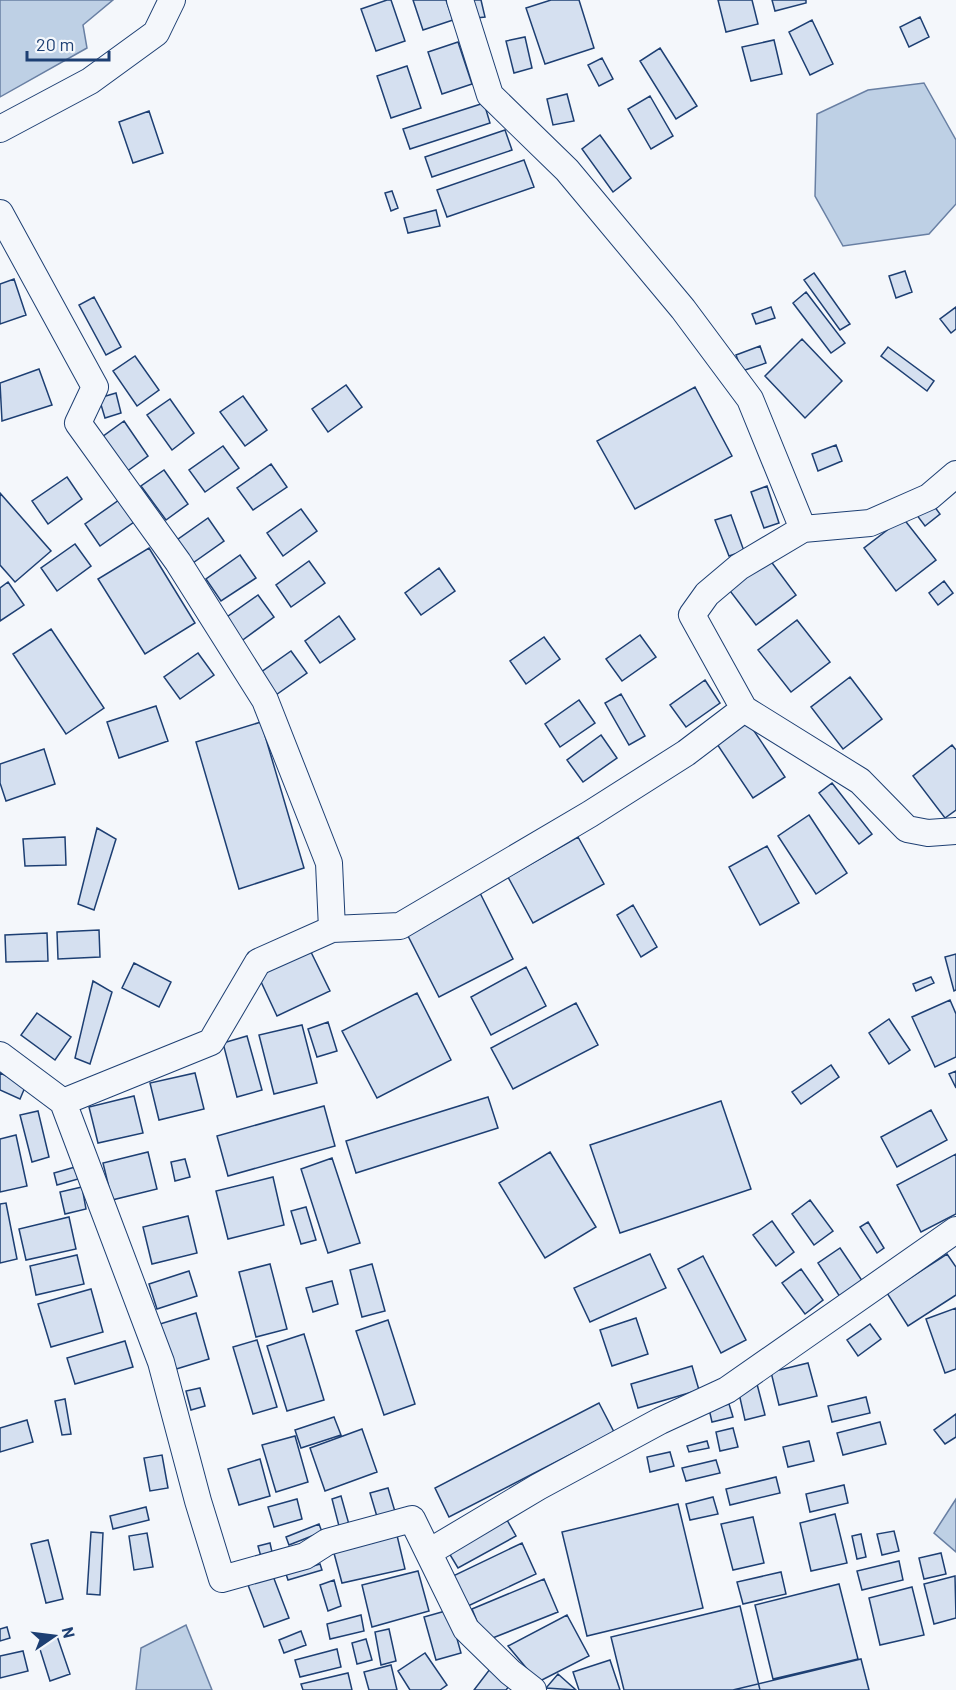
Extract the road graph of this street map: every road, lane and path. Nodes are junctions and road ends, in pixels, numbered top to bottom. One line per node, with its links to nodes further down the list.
1 (171, 0): 3 (street)
2 (460, 0): 6 (street)
3 (0, 129)
4 (0, 213): 9 (street)
5 (956, 474): 6 (street)
6 (803, 529): 7 (street)
7 (744, 709): 8 (street); 9 (street)
8 (956, 831)
9 (332, 929): 11 (street)
10 (0, 1055): 11 (street)
11 (63, 1102): 13 (street)
12 (956, 1230): 13 (street)
13 (429, 1552): 14 (street)
14 (533, 1690)

